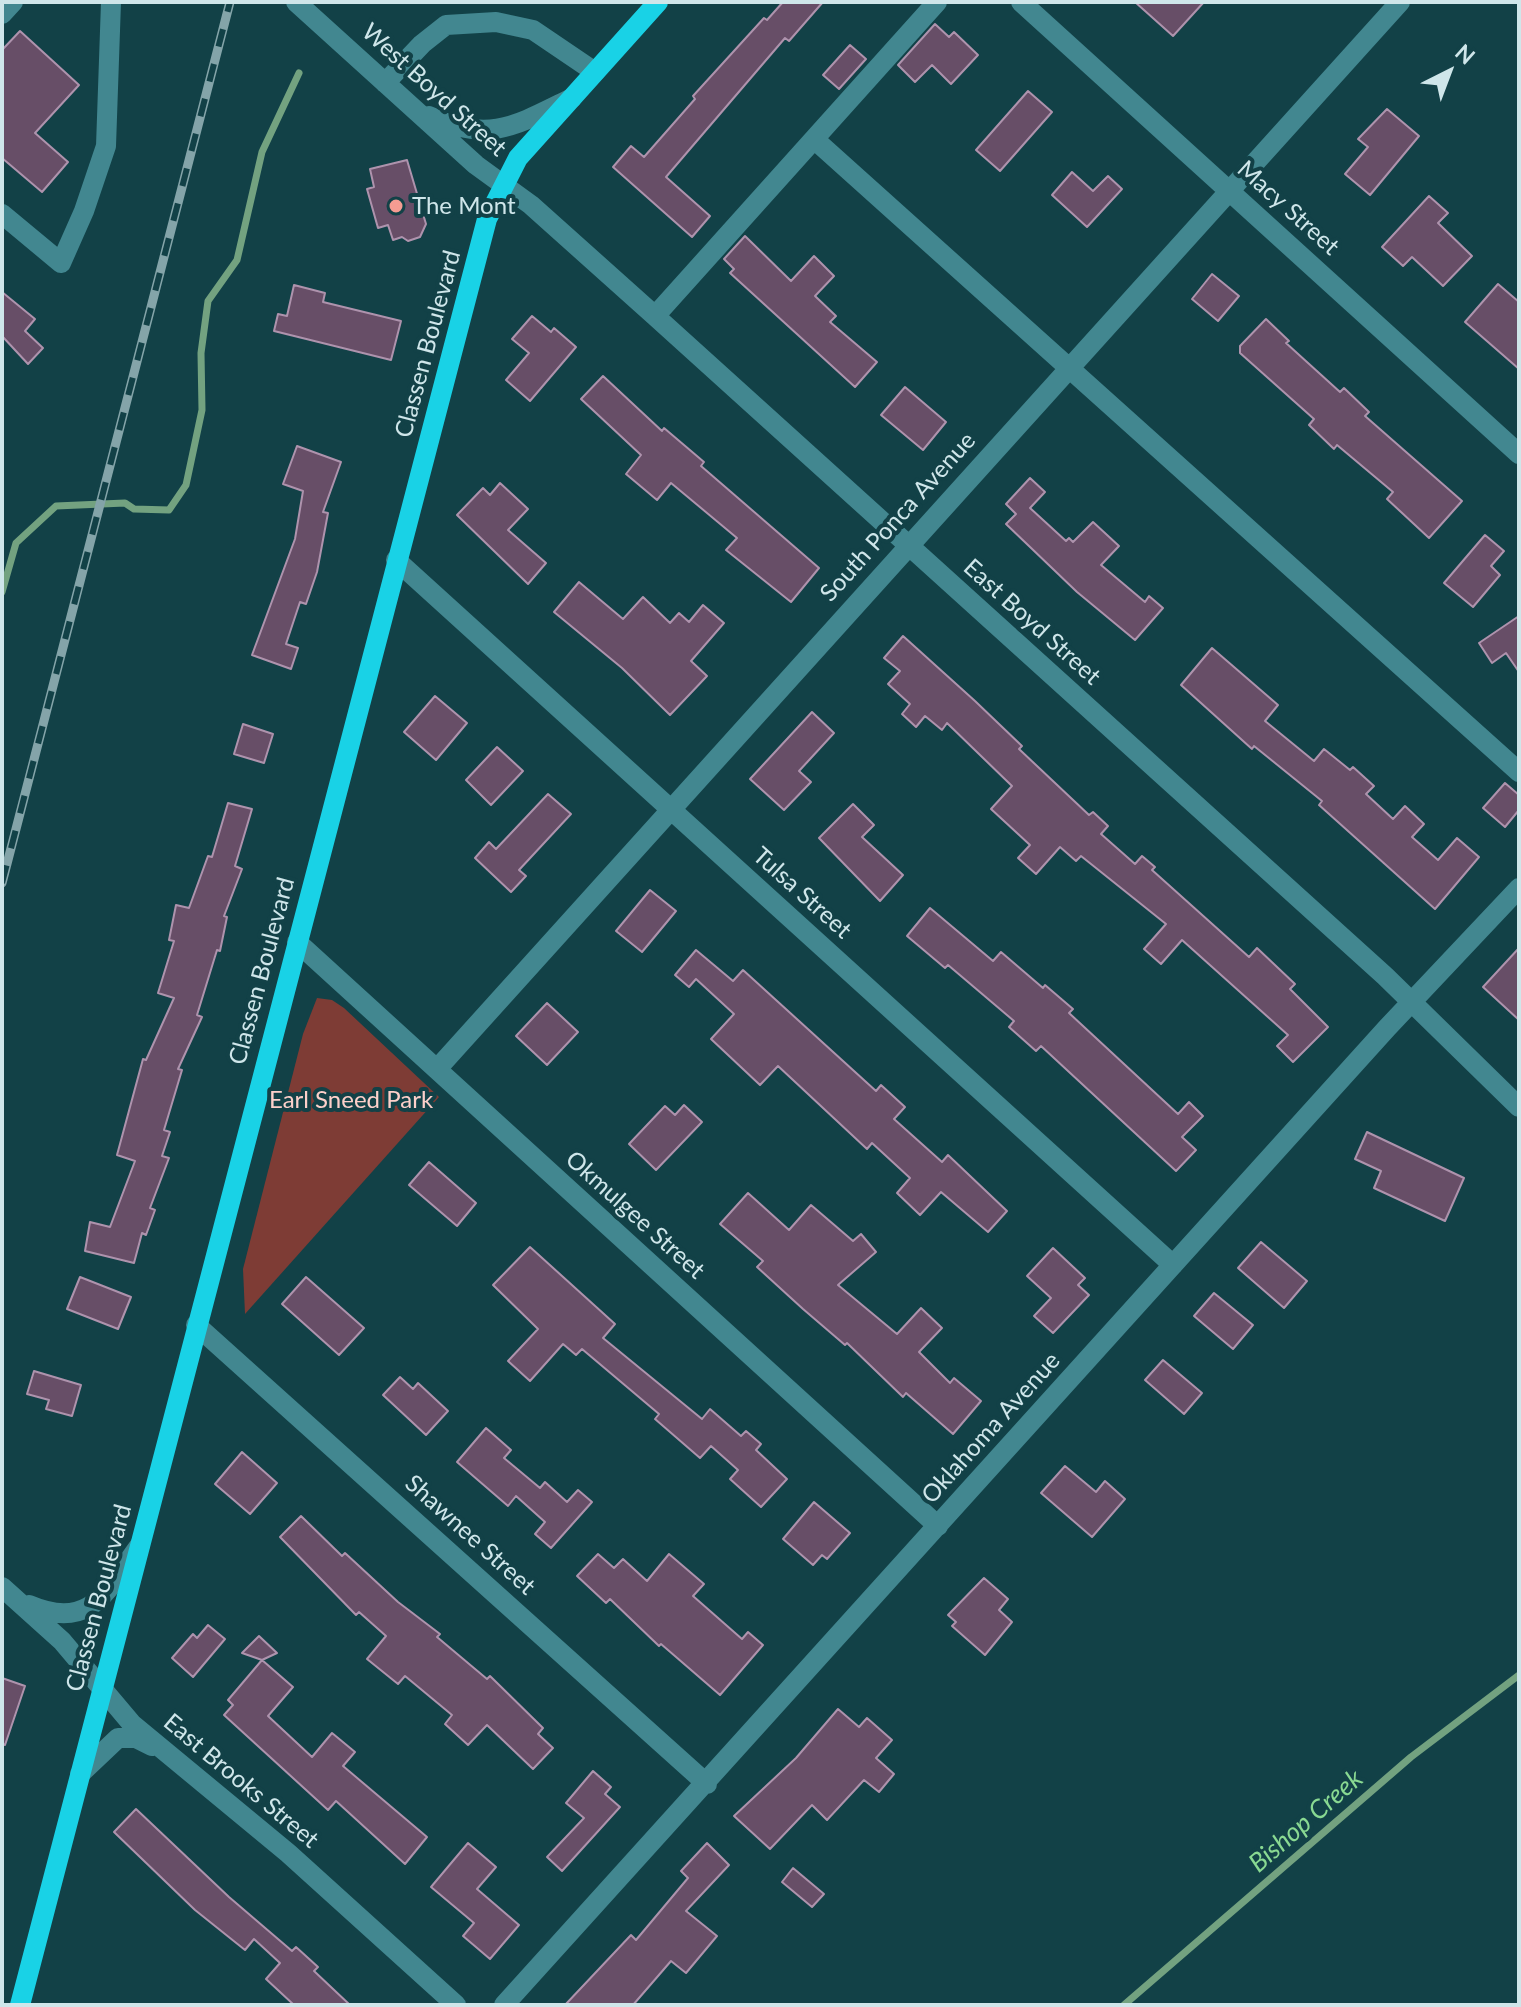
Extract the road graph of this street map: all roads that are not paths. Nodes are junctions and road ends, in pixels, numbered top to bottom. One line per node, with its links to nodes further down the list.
1 (13, 2): 8 (street)
2 (111, 2): 16 (street)
3 (658, 2): 9 (main road, Classen Boulevard)
4 (937, 2): 13 (street)
5 (1021, 2): 15 (street, Macy Street)
6 (1400, 2): 15 (street, South Ponca Avenue)
7 (298, 3): 10 (street, West Boyd Street)
8 (2, 14)
9 (595, 72): 10 (street); 11 (main road, Classen Boulevard)
10 (385, 83): 12 (street, West Boyd Street)
11 (572, 98): 12 (street); 14 (main road, Classen Boulevard)
12 (414, 108): 14 (street, West Boyd Street)
13 (814, 139): 17 (street); 18 (street)
14 (503, 185): 17 (street, East Boyd Street); 21 (main road, Classen Boulevard)
15 (1229, 189): 18 (street, South Ponca Avenue); 19 (street, Macy Street)
16 (2, 214)
17 (655, 316): 20 (street, East Boyd Street)
18 (1068, 367): 20 (street, South Ponca Avenue); 22 (street)
19 (1519, 454)
20 (908, 544): 23 (street, South Ponca Avenue); 26 (street, East Boyd Street)
21 (396, 560): 23 (street, Tulsa Street); 25 (main road, Classen Boulevard)
22 (1519, 772)
23 (671, 809): 27 (street, South Ponca Avenue); 29 (street, Tulsa Street)
24 (1519, 888): 26 (street, Oklahoma Avenue)
25 (297, 942): 27 (street, Okmulgee Street); 30 (main road, Classen Boulevard)
26 (1413, 1002): 28 (street, East Boyd Street); 29 (street, Oklahoma Avenue)
27 (437, 1069): 31 (street, Okmulgee Street)
28 (1519, 1107)
29 (1173, 1265): 31 (street, Oklahoma Avenue)
30 (196, 1325): 32 (main road, Classen Boulevard); 37 (street, Shawnee Street)
31 (938, 1526): 37 (street, Oklahoma Avenue)
32 (140, 1545): 33 (street); 34 (main road, Classen Boulevard)
33 (10, 1594): 34 (street, East Brooks Street)
34 (101, 1689): 35 (street, East Brooks Street); 36 (main road, Classen Boulevard)
35 (164, 1751): 36 (street); 39 (street, East Brooks Street)
36 (80, 1774): 38 (main road, Classen Boulevard)
37 (707, 1784): 40 (street, Oklahoma Avenue)
38 (20, 2005)
39 (456, 2005)
40 (504, 2005)

